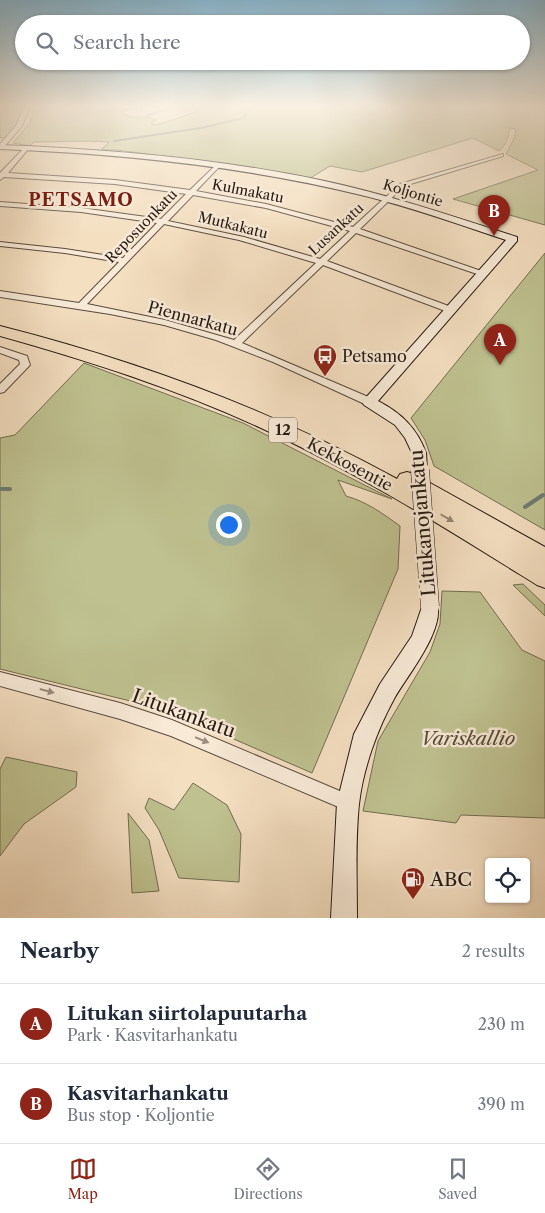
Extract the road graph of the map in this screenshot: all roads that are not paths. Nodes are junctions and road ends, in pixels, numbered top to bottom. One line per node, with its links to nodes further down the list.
1 (24, 150): 5 (street)
2 (58, 150): 4 (street, Koljontie)
3 (501, 155): 7 (street, Lusankatu)
4 (218, 165): 6 (street, Reposuonkatu); 7 (street, Koljontie)
5 (1, 176): 6 (street, Kulmakatu)
6 (191, 193): 9 (street, Reposuonkatu); 10 (street, Kulmakatu)
7 (387, 199): 10 (street, Lusankatu); 14 (street, Koljontie)
8 (0, 204): 9 (street, Mutkakatu)
9 (162, 222): 12 (street, Reposuonkatu); 13 (street, Mutkakatu)
10 (355, 230): 13 (street, Lusankatu); 14 (street, Kulmakatu)
11 (0, 244): 12 (street)
12 (124, 261): 16 (street, Reposuonkatu)
13 (321, 261): 17 (street, Mutkakatu); 20 (street, Lusankatu)
14 (483, 273): 17 (street)
15 (0, 294): 16 (street, Piennarkatu)
16 (81, 306): 20 (street, Piennarkatu)
17 (451, 310): 23 (street)
18 (0, 318): 25 (highway, Kekkosentie / 12)
19 (0, 331): 24 (highway, Kekkosentie / 12, one-way to 24)
20 (234, 344): 23 (street, Piennarkatu)
21 (0, 350): 22 (street)
22 (0, 390)
23 (369, 402): 29 (street, Litukanojankatu, bridge)
24 (508, 556): 26 (highway, Kekkosentie / 12); 27 (highway)
25 (543, 556)
26 (545, 578)
27 (545, 591)
28 (0, 679): 29 (street, Litukankatu, one-way to 29)
29 (348, 803): 30 (street, Litukanojankatu)
30 (344, 918)

